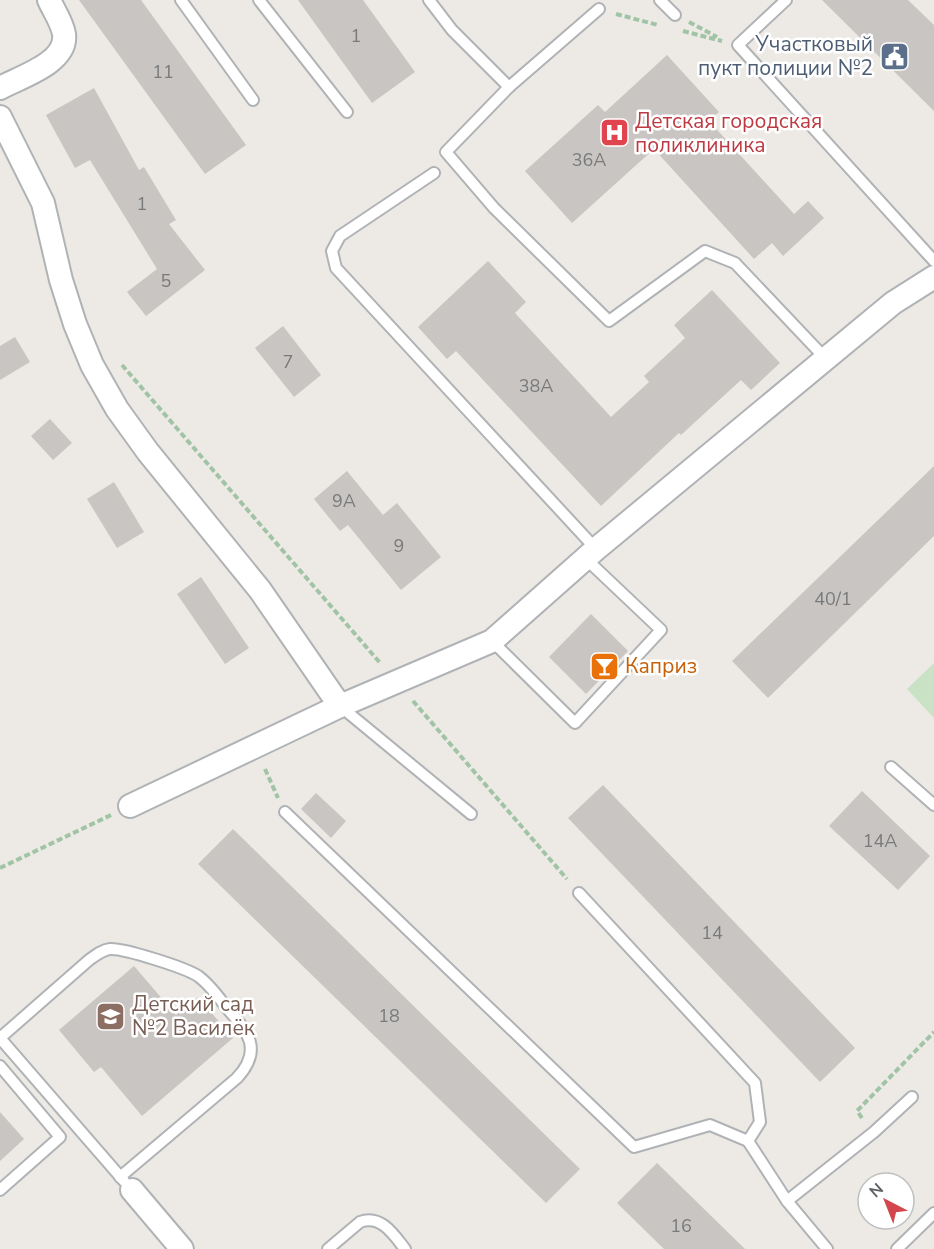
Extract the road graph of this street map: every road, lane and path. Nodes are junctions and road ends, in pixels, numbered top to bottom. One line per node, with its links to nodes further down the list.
1 (49, 0): 10 (street)
2 (181, 0): 12 (lane)
3 (259, 0): 13 (lane)
4 (429, 0): 11 (lane)
5 (660, 0): 8 (lane)
6 (786, 0): 16 (lane)
7 (599, 9): 11 (lane)
8 (675, 15): 9 (path)
9 (724, 41)
10 (0, 87)
11 (509, 87): 19 (lane)
12 (253, 100)
13 (347, 112)
14 (0, 117): 23 (street)
15 (434, 173): 20 (lane)
16 (934, 261)
17 (934, 277): 19 (street)
18 (115, 357): 22 (path)
19 (826, 359): 20 (street)
20 (590, 554): 21 (street); 21 (lane)
21 (492, 641): 22 (street)
22 (396, 682): 23 (street); 31 (path)
23 (340, 706): 24 (street); 29 (lane)
24 (254, 747): 27 (street); 28 (path)
25 (891, 767): 26 (lane)
26 (934, 805)
27 (130, 806): 30 (path)
28 (285, 812): 37 (lane)
29 (471, 814)
30 (0, 868)
31 (579, 893): 37 (lane)
32 (934, 1032): 36 (path)
33 (0, 1038): 38 (lane); 38 (lane)
34 (0, 1066): 39 (lane)
35 (912, 1097): 36 (lane)
36 (874, 1132): 40 (lane)
37 (748, 1141): 40 (lane)
38 (126, 1183): 42 (street)
39 (0, 1190)
40 (787, 1201): 45 (lane)
41 (934, 1212): 46 (lane)
42 (182, 1249)
43 (328, 1249): 44 (lane)
44 (405, 1249)
45 (827, 1249)
46 (897, 1249)

